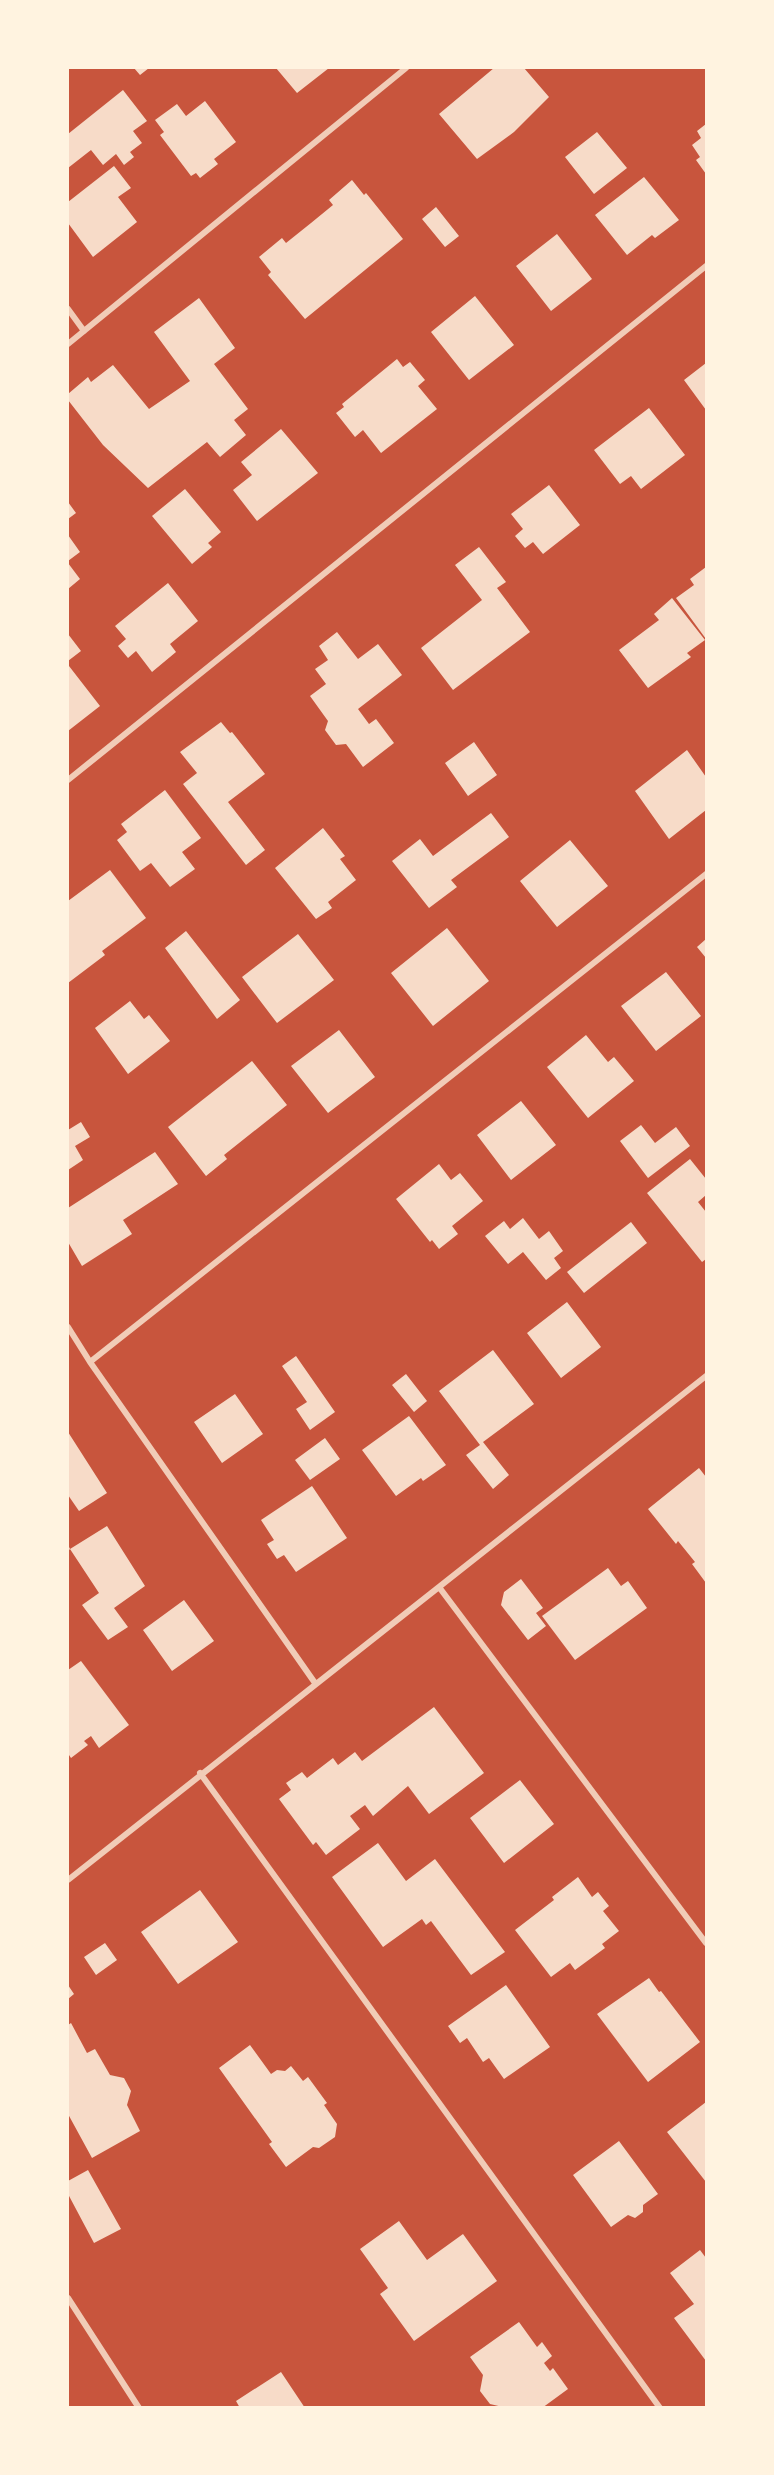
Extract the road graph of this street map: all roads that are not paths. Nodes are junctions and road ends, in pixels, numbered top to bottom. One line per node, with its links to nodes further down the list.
1 (406, 68): 4 (street)
2 (706, 266): 6 (street)
3 (68, 309): 4 (street)
4 (84, 331): 5 (street)
5 (68, 344)
6 (68, 780)
7 (706, 874): 9 (street)
8 (68, 1327): 9 (street)
9 (90, 1362): 12 (street)
10 (706, 1376): 11 (street)
11 (440, 1587): 12 (street); 15 (street)
12 (315, 1683): 13 (street)
13 (200, 1773): 14 (street); 18 (street)
14 (68, 1880)
15 (706, 1943)
16 (68, 2298): 17 (street)
17 (139, 2408)
18 (660, 2408)

